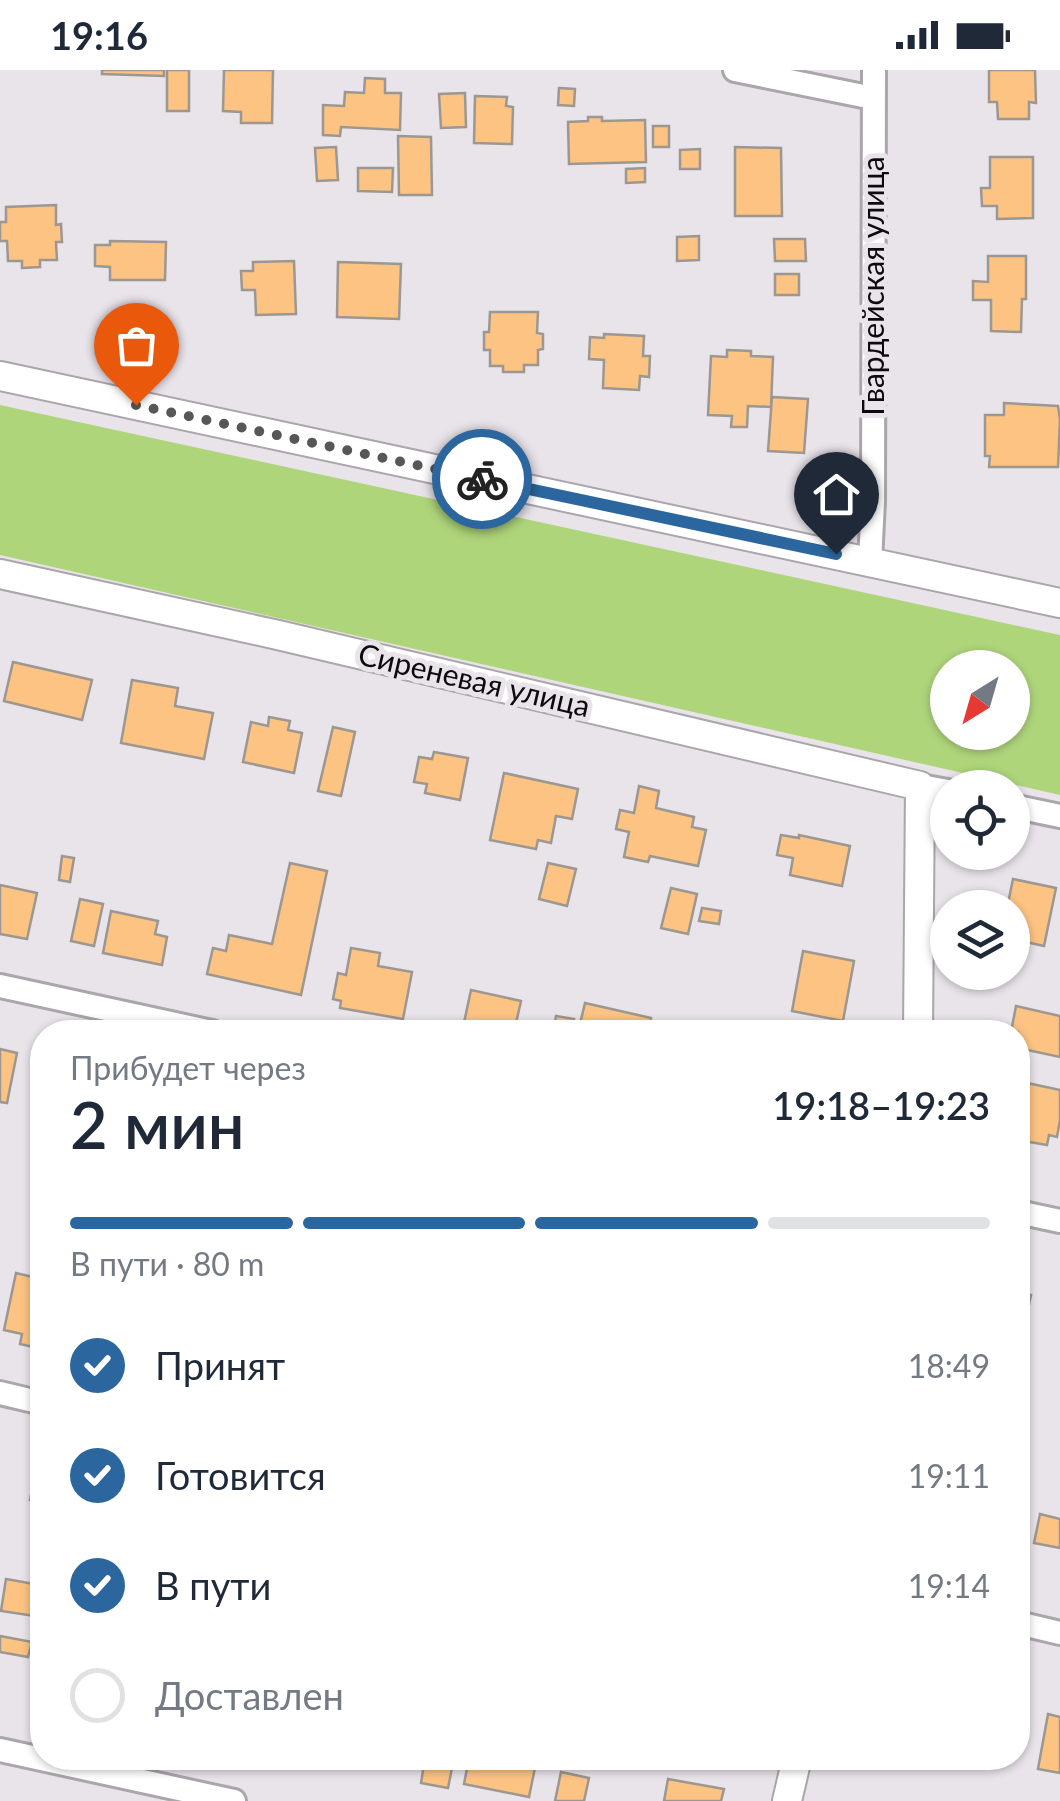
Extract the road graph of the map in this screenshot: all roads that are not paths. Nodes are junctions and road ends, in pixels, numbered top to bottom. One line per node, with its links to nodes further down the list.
1 (735, 70): 3 (street)
2 (874, 70): 3 (street, Гвардейская улица)
3 (874, 98): 5 (street, Гвардейская улица)
4 (0, 376): 5 (street)
5 (870, 562): 7 (street)
6 (0, 574): 8 (street, Сиреневая улица)
7 (1060, 604)
8 (930, 788)
9 (930, 799): 14 (street)
10 (1030, 810): 11 (street)
11 (1060, 816)
12 (0, 986): 13 (street)
13 (157, 1020)
14 (918, 1020)
15 (1030, 1215): 16 (street)
16 (1060, 1221)
17 (0, 1393): 18 (street)
18 (30, 1400)
19 (1030, 1627): 20 (street)
20 (1060, 1633)
21 (0, 1750): 22 (street)
22 (30, 1757)
23 (92, 1770): 25 (street)
24 (794, 1770): 26 (street)
25 (234, 1801)
26 (787, 1801)

